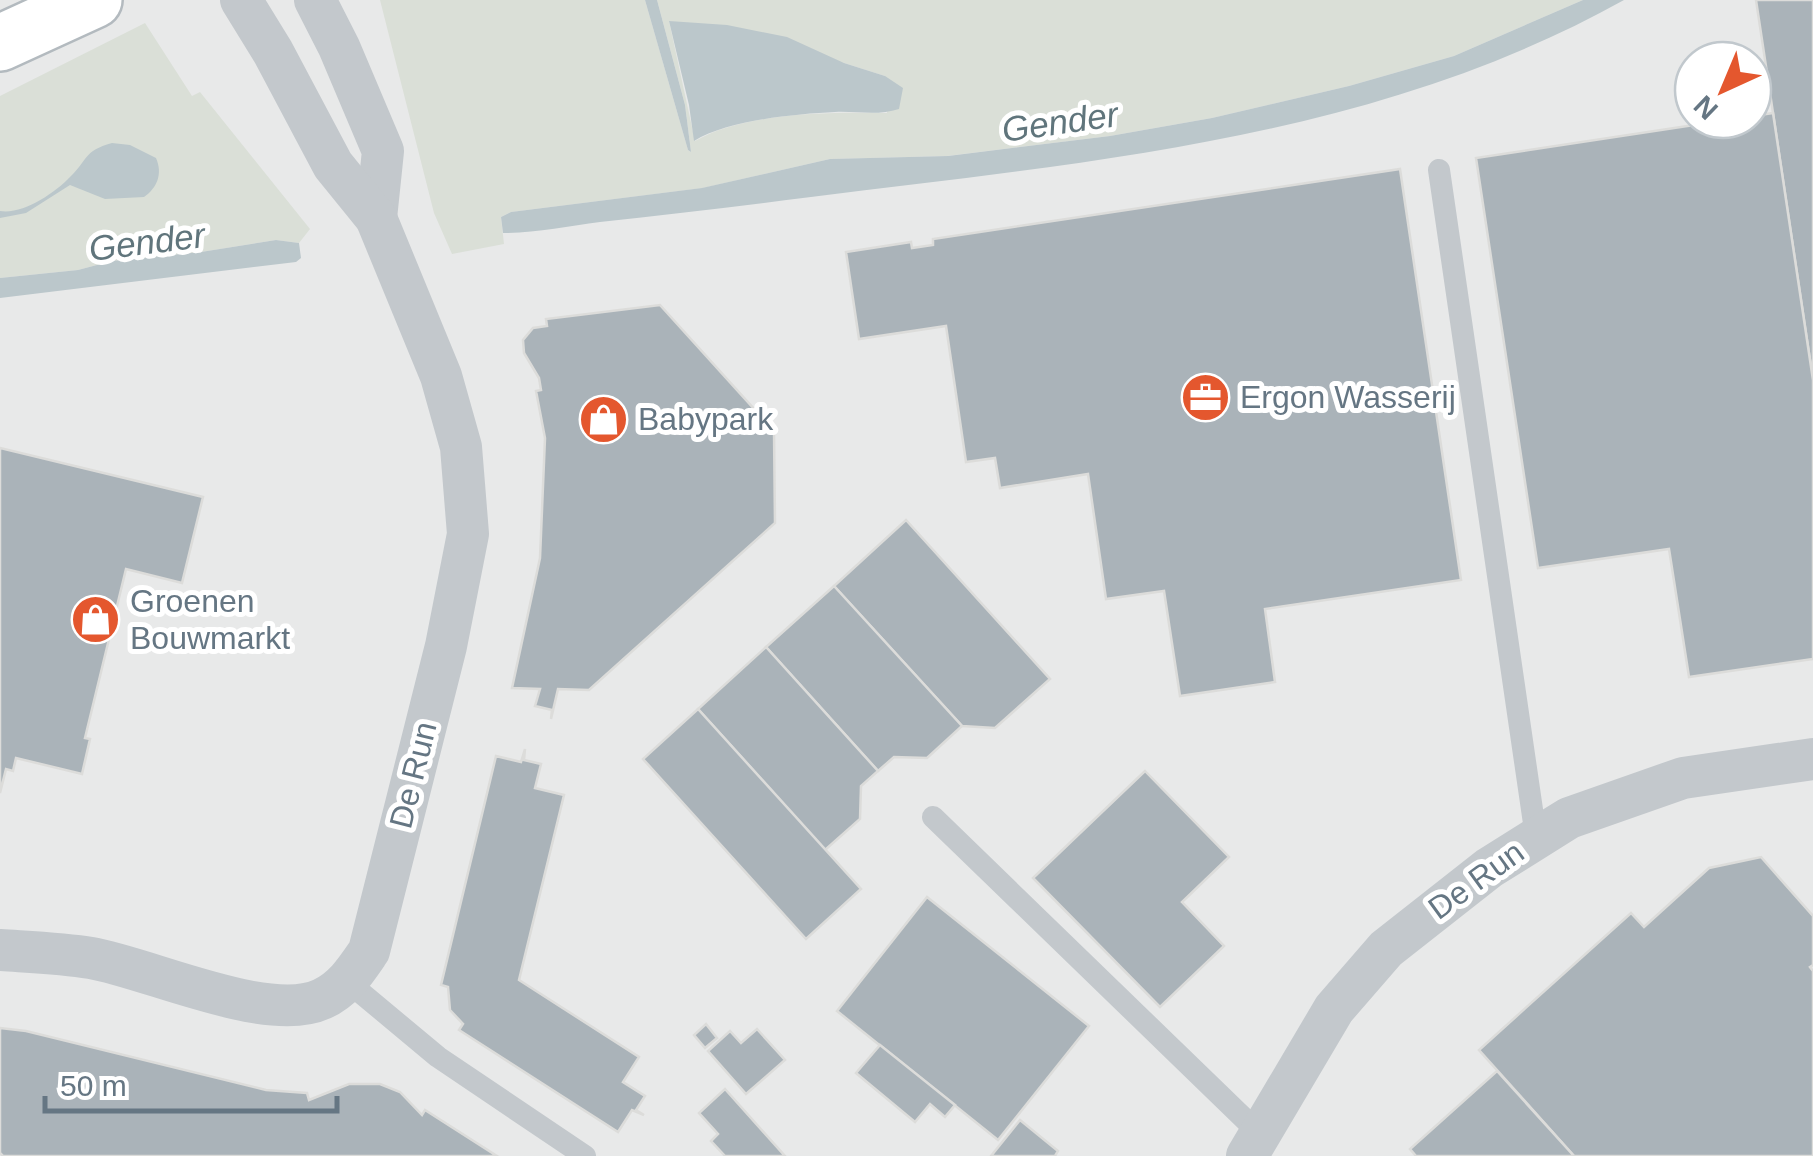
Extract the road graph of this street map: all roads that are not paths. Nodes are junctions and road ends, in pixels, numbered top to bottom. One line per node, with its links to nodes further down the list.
1 (94, 0): 4 (main road)
2 (241, 0): 6 (street, De Run)
3 (315, 0): 6 (street, De Run)
4 (0, 42)
5 (1439, 170): 9 (lane)
6 (376, 218): 11 (street, De Run)
7 (1813, 758): 9 (street, De Run)
8 (932, 816): 12 (lane)
9 (1536, 837): 12 (street, De Run)
10 (0, 950): 11 (street)
11 (348, 982): 13 (lane)
12 (1252, 1144)
13 (585, 1156)

